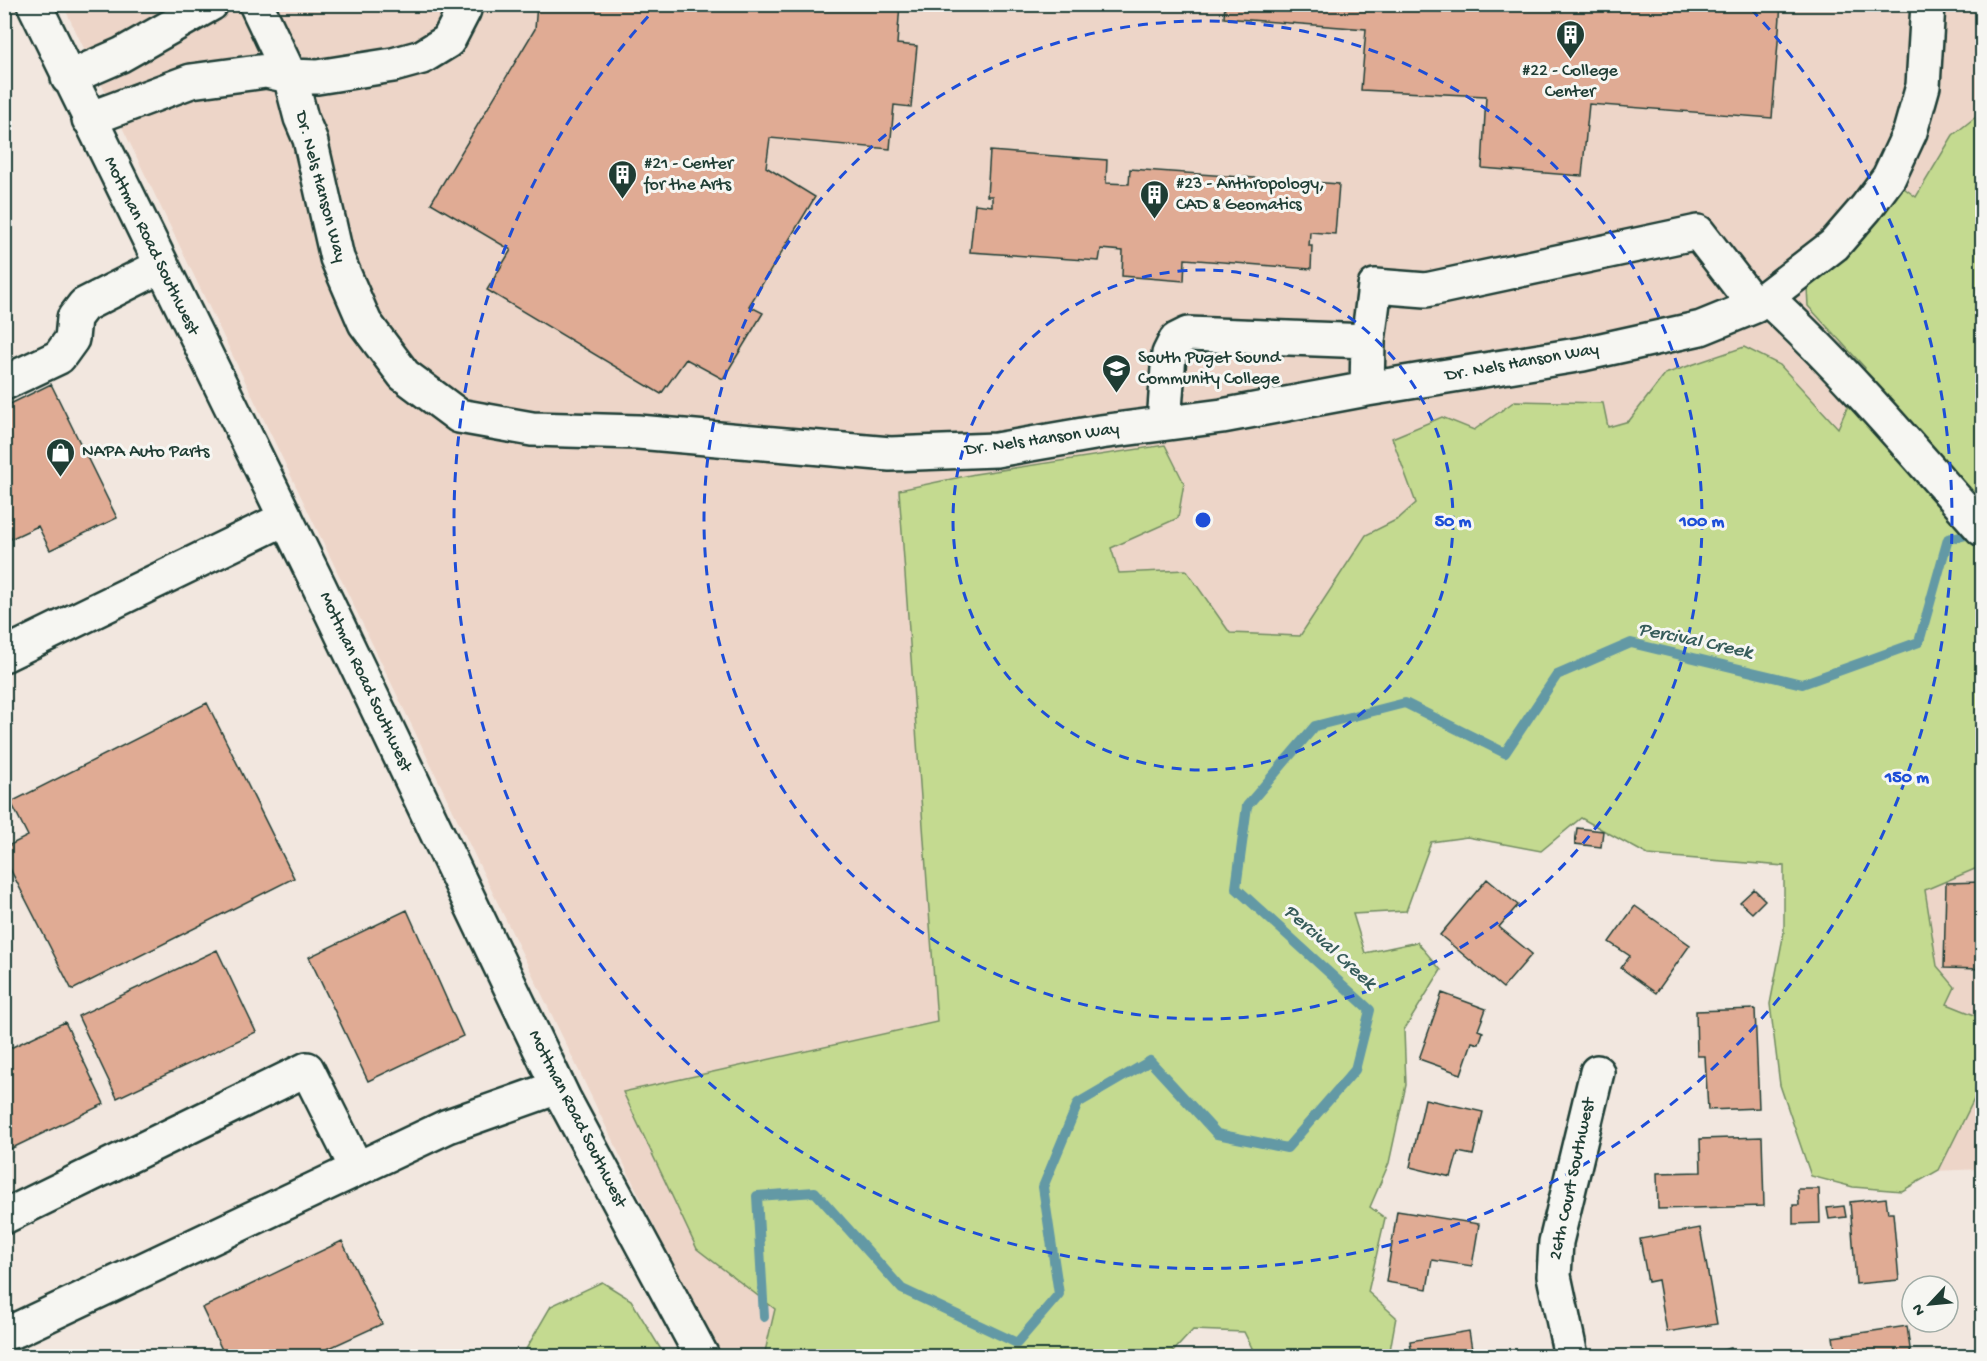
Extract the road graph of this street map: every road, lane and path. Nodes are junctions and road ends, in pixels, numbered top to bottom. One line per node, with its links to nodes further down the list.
1 (34, 4): 7 (street, Mottman Road Southwest)
2 (211, 4): 7 (street)
3 (256, 4): 6 (street, Dr. Nels Hanson Way)
4 (463, 4): 6 (street)
5 (1928, 4): 10 (street, Dr. Nels Hanson Way)
6 (290, 76): 8 (street); 14 (street, Dr. Nels Hanson Way)
7 (68, 78): 8 (street, Mottman Road Southwest)
8 (88, 119): 9 (street, Mottman Road Southwest)
9 (161, 266): 12 (street); 15 (street, Mottman Road Southwest)
10 (1761, 302): 11 (street); 13 (street, Dr. Nels Hanson Way); 16 (street)
11 (1368, 341): 13 (street); 14 (street)
12 (4, 383)
13 (1367, 389): 14 (street, Dr. Nels Hanson Way)
14 (1164, 423)
15 (286, 518): 17 (street); 19 (street, Mottman Road Southwest)
16 (1983, 530)
17 (4, 655)
18 (1597, 1072): 24 (street, 26th Court Southwest)
19 (558, 1087): 20 (street); 23 (street, Mottman Road Southwest)
20 (357, 1169): 21 (street); 22 (street)
21 (4, 1216)
22 (4, 1333)
23 (702, 1356)
24 (1571, 1356)

